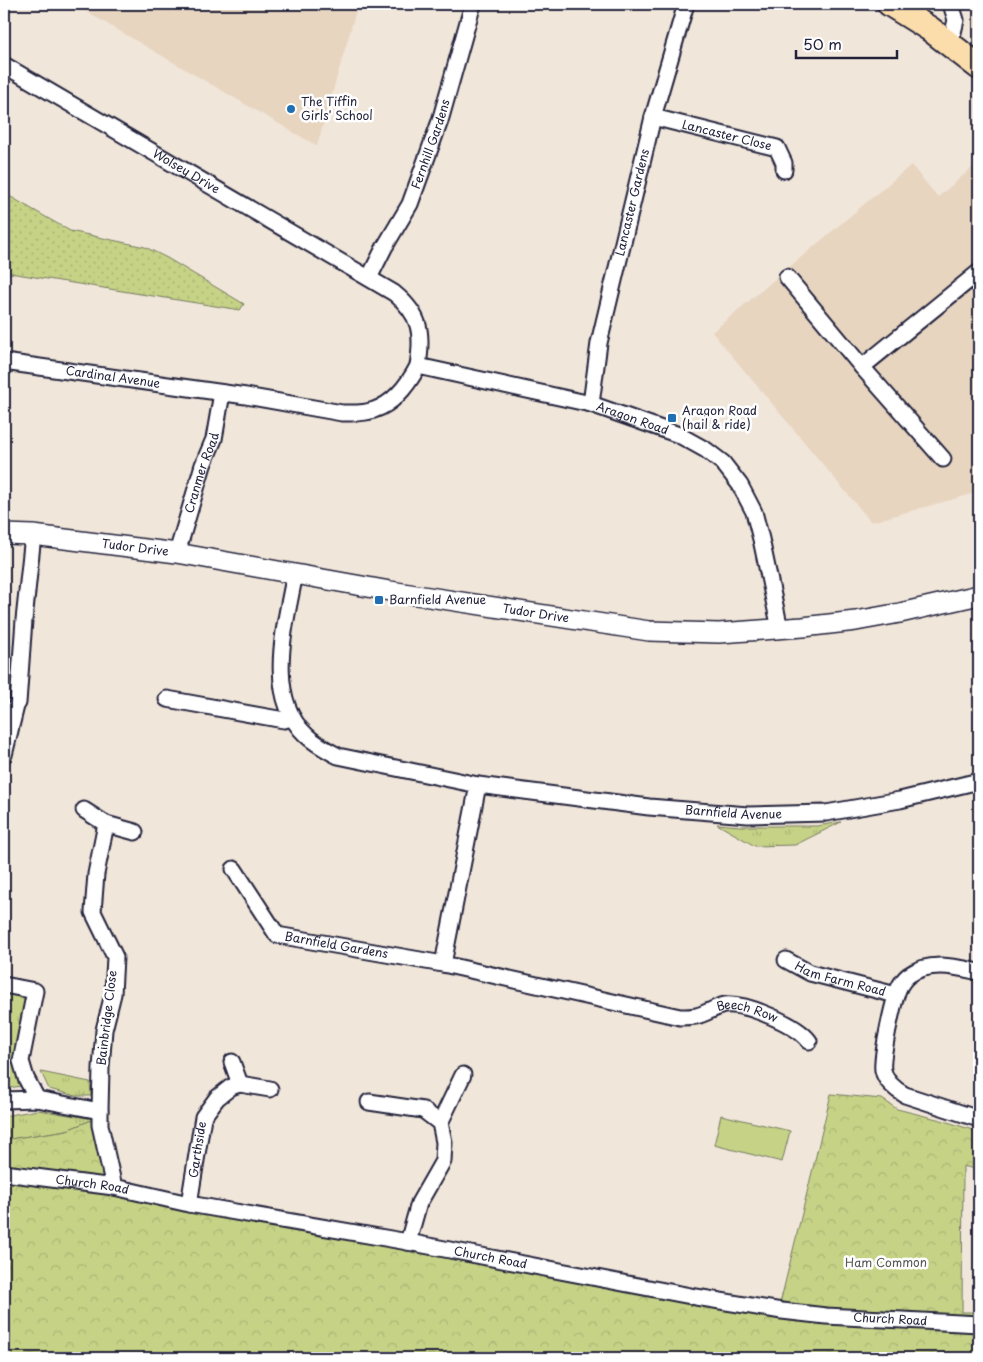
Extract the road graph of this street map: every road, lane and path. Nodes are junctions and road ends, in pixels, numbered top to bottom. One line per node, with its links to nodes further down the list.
1 (473, 4): 12 (street, Fernhill Gardens)
2 (686, 4): 8 (street, Lancaster Gardens)
3 (890, 4): 5 (main road)
4 (952, 9): 5 (street)
5 (946, 41): 7 (main road)
6 (4, 65): 12 (street, Wolsey Drive)
7 (979, 67)
8 (653, 117): 9 (street, Lancaster Close); 17 (street, Lancaster Gardens)
9 (784, 170)
10 (979, 272): 15 (street)
11 (787, 277): 15 (street)
12 (369, 278): 14 (street)
13 (4, 362): 16 (street, Cardinal Avenue)
14 (418, 366): 16 (street); 17 (street, Aragon Road)
15 (862, 367): 18 (street)
16 (222, 393): 21 (street, Cranmer Road)
17 (591, 404): 24 (street, Aragon Road)
18 (943, 459)
19 (4, 534): 20 (street, Tudor Drive)
20 (33, 535): 21 (street, Tudor Drive); 27 (street)
21 (177, 553): 22 (street, Tudor Drive)
22 (295, 573): 24 (street, Tudor Drive); 26 (street, Barnfield Avenue)
23 (979, 595): 24 (street, Tudor Drive)
24 (780, 629)
25 (167, 700): 26 (street)
26 (292, 718): 29 (street, Barnfield Avenue)
27 (4, 755)
28 (979, 784): 29 (street, Barnfield Avenue)
29 (478, 785): 35 (street)
30 (84, 810): 31 (street)
31 (106, 824): 32 (street); 48 (street, Bainbridge Close)
32 (135, 832)
33 (234, 869): 35 (street, Barnfield Gardens)
34 (786, 960): 38 (street, Ham Farm Road)
35 (443, 964): 39 (street, Barnfield Gardens)
36 (979, 972): 38 (street, Ham Farm Road)
37 (4, 985): 45 (street)
38 (896, 995): 49 (street, Ham Farm Road)
39 (680, 1017): 40 (street, Beech Row)
40 (809, 1041)
41 (232, 1062): 43 (street)
42 (463, 1075): 50 (street)
43 (240, 1084): 44 (street); 53 (street, Garthside)
44 (270, 1089)
45 (36, 1099): 46 (street); 48 (street)
46 (4, 1100)
47 (369, 1102): 50 (street)
48 (100, 1111): 52 (street, Bainbridge Close)
49 (979, 1119)
50 (440, 1123): 54 (street)
51 (4, 1173): 52 (street, Church Road)
52 (114, 1186): 53 (street, Church Road)
53 (189, 1204): 54 (street, Church Road)
54 (408, 1242): 55 (street, Church Road)
55 (979, 1324)

